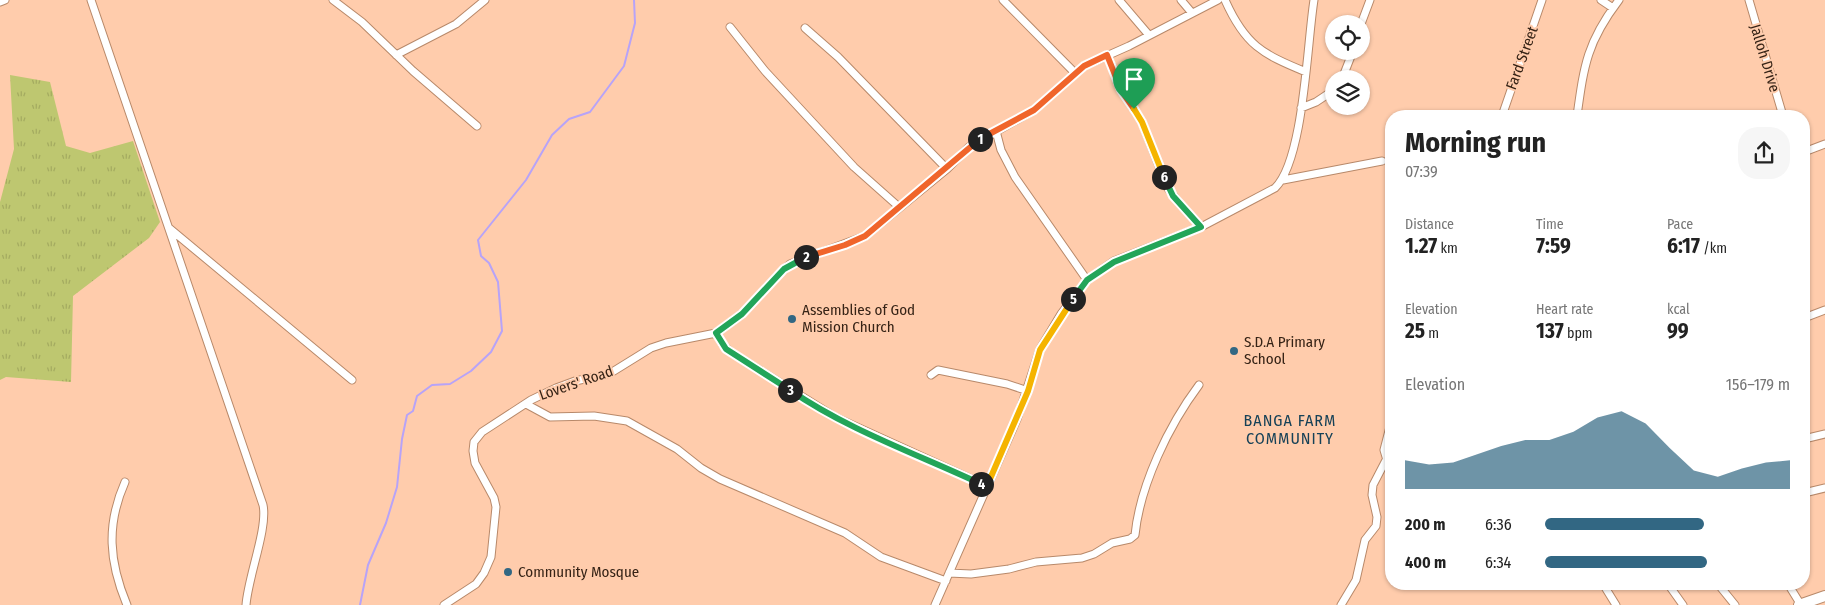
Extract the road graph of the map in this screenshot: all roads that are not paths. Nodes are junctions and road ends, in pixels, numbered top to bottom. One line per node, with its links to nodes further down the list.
1 (5, 0): 16 (street)
2 (91, 0): 41 (street)
3 (333, 0): 23 (street)
4 (485, 0): 23 (street)
5 (1003, 0): 26 (street)
6 (1119, 0): 22 (street)
7 (1182, 0): 18 (street)
8 (1218, 0): 18 (street, Lovers' Road)
9 (1225, 0): 25 (street)
10 (1314, 0): 25 (street)
11 (1370, 0): 19 (street)
12 (1542, 0): 29 (street, Fard Street)
13 (1601, 0): 17 (street)
14 (1619, 0): 17 (street)
15 (1749, 0): 31 (street, Jalloh Drive)
16 (0, 2)
17 (1613, 8): 30 (street)
18 (1192, 13): 22 (street, Lovers' Road)
19 (1364, 15)
20 (730, 27): 39 (street)
21 (805, 28): 37 (street)
22 (1148, 34): 24 (street, Lovers' Road)
23 (396, 55): 32 (street)
24 (1107, 55): 26 (street, Lovers' Road); 40 (street)
25 (1306, 72): 28 (street)
26 (1075, 73): 33 (street, Lovers' Road)
27 (1325, 96): 28 (street)
28 (1301, 108): 38 (street)
29 (1504, 110)
30 (1578, 110)
31 (1781, 110)
32 (477, 126)
33 (996, 131): 37 (street, Lovers' Road); 42 (street)
34 (1825, 144): 35 (street)
35 (1810, 150)
36 (1382, 161): 38 (street)
37 (947, 169): 39 (street, Lovers' Road)
38 (1283, 180): 40 (street)
39 (899, 207): 45 (street, Lovers' Road)
40 (1201, 227): 42 (street)
41 (169, 228): 47 (street); 66 (street)
42 (1087, 280): 49 (street)
43 (1825, 310): 44 (street)
44 (1810, 316)
45 (716, 333): 50 (street, Lovers' Road); 55 (street)
46 (931, 375): 49 (street)
47 (352, 380)
48 (1199, 385): 58 (street)
49 (1028, 391): 55 (street)
50 (526, 404): 59 (street); 67 (street, Lovers' Road)
51 (1825, 434): 52 (street)
52 (1810, 438)
53 (1385, 462): 69 (street)
54 (125, 482): 65 (street)
55 (987, 486): 58 (street)
56 (1825, 488): 57 (street)
57 (1810, 492)
58 (949, 574): 59 (street)
59 (946, 581): 68 (street)
60 (1607, 590): 70 (street)
61 (1672, 590): 71 (street)
62 (1723, 590): 72 (street)
63 (1791, 590): 73 (street)
64 (1825, 596): 73 (street)
65 (127, 605)
66 (246, 605)
67 (444, 605)
68 (936, 605)
69 (1341, 605)
70 (1616, 605)
71 (1683, 605)
72 (1734, 605)
73 (1800, 605)

